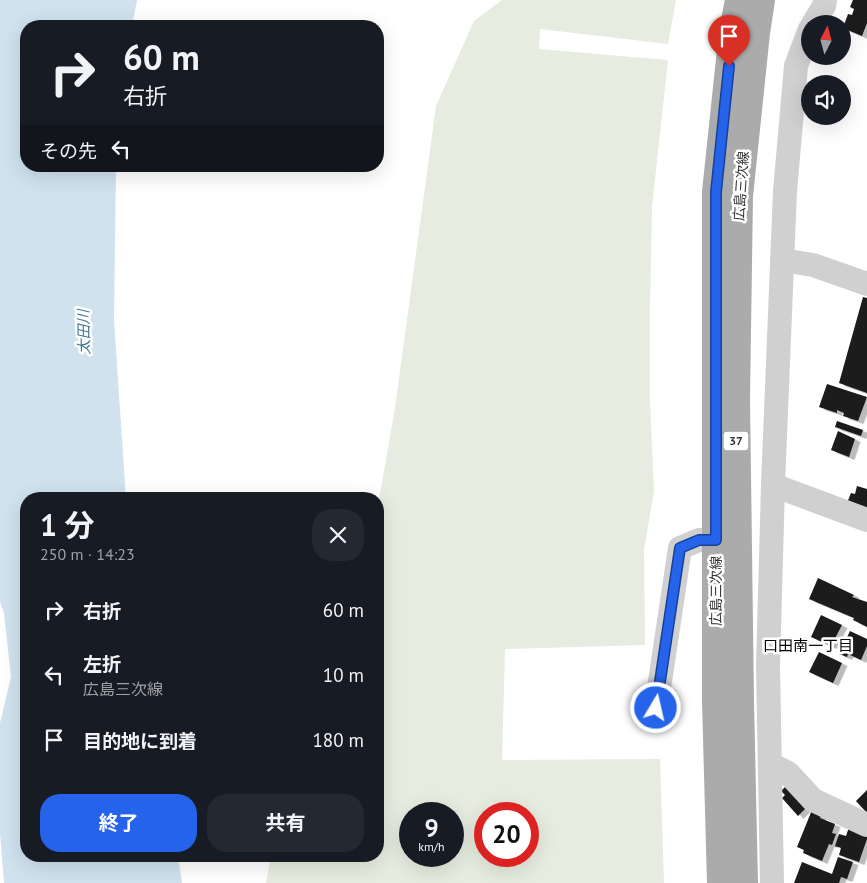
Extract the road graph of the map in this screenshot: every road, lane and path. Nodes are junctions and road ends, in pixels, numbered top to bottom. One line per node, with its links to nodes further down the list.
1 (739, 0): 10 (main road, 広島三次線 / 37)
2 (761, 0): 15 (main road, 広島三次線 / 37)
3 (825, 0): 4 (street)
4 (818, 15)
5 (801, 53): 6 (street)
6 (782, 260): 7 (street); 8 (street)
7 (867, 284)
8 (773, 485): 9 (street); 12 (street)
9 (867, 520)
10 (716, 540): 11 (street); 14 (main road, 広島三次線 / 37)
11 (656, 708)
12 (770, 764): 13 (street); 16 (street)
13 (867, 825)
14 (721, 883)
15 (744, 883)
16 (772, 883)

